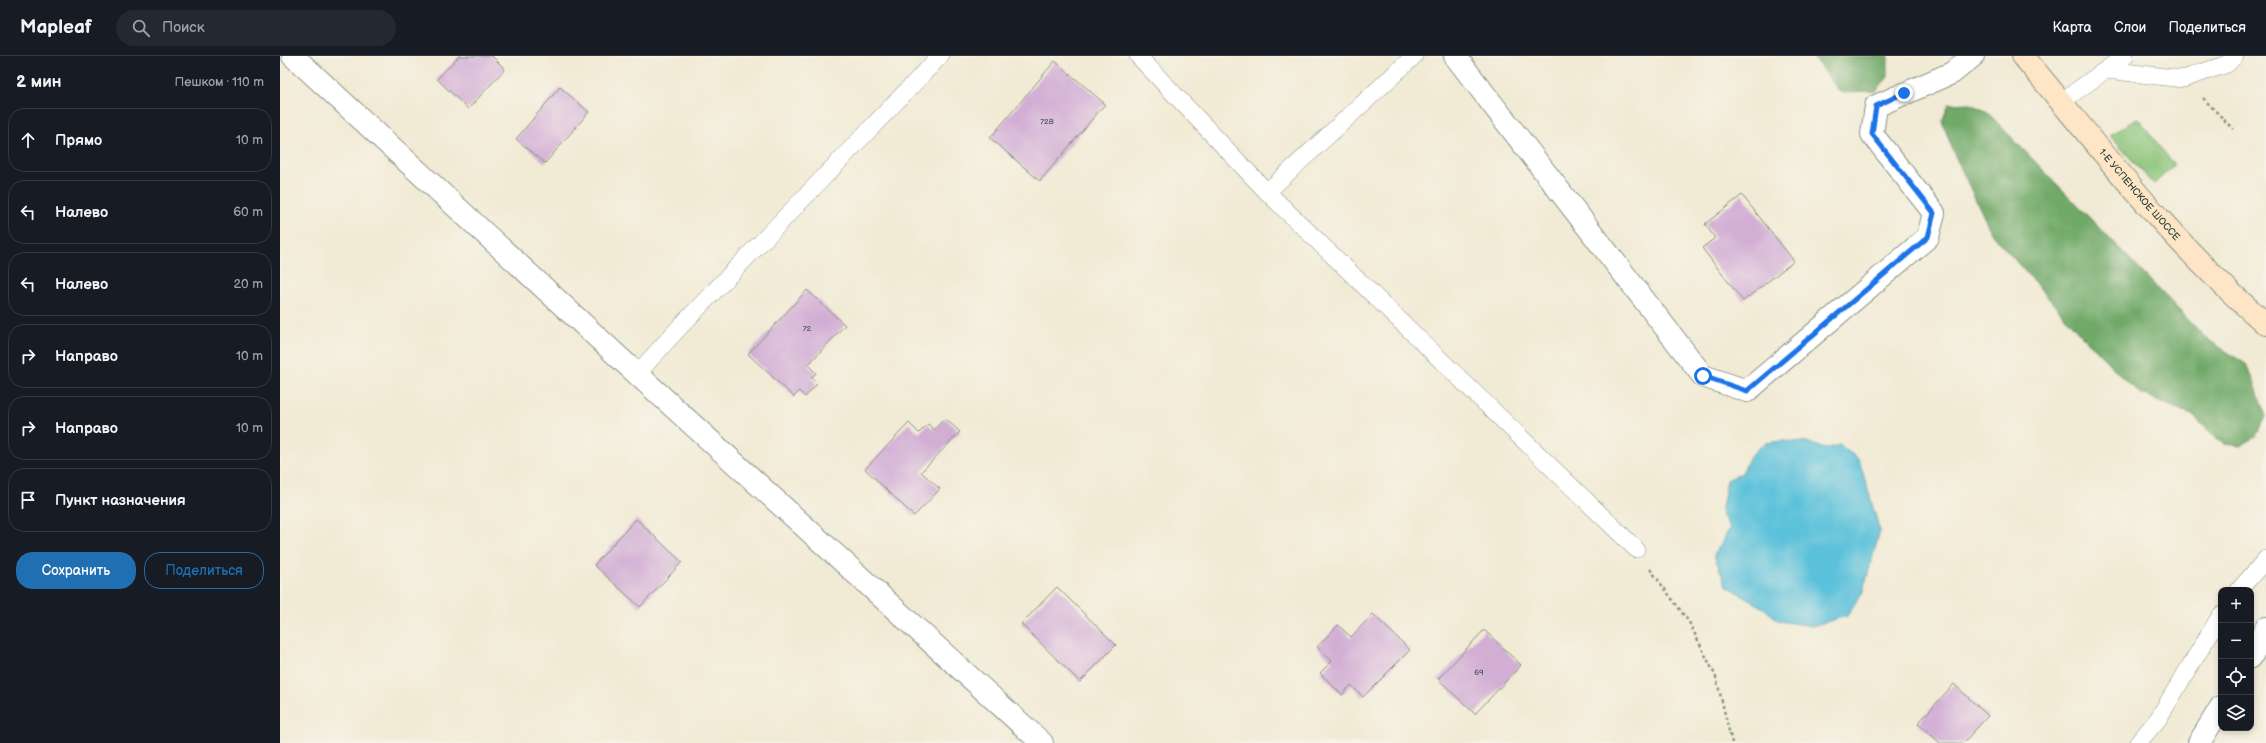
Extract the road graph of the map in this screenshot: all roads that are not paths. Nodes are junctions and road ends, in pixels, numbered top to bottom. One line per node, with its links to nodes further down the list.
1 (294, 56): 14 (street)
2 (940, 56): 14 (lane)
3 (1138, 56): 12 (lane)
4 (1414, 56): 12 (lane)
5 (1455, 56): 6 (street)
6 (1973, 56)
7 (2023, 56): 11 (main road, 1-Е УСПЕНСКОЕ ШОССЕ)
8 (2125, 56): 10 (lane)
9 (2235, 56): 10 (lane)
10 (2107, 70): 11 (lane)
11 (2061, 102): 13 (main road, 1-Е УСПЕНСКОЕ ШОССЕ)
12 (1267, 192): 15 (lane)
13 (2266, 324)
14 (637, 374): 22 (street)
15 (1636, 549)
16 (2266, 559): 17 (lane)
17 (2241, 587)
18 (2218, 620): 23 (lane)
19 (2266, 628): 20 (street)
20 (2254, 651)
21 (2218, 712): 24 (street)
22 (1042, 743)
23 (2138, 743)
24 (2199, 743)

